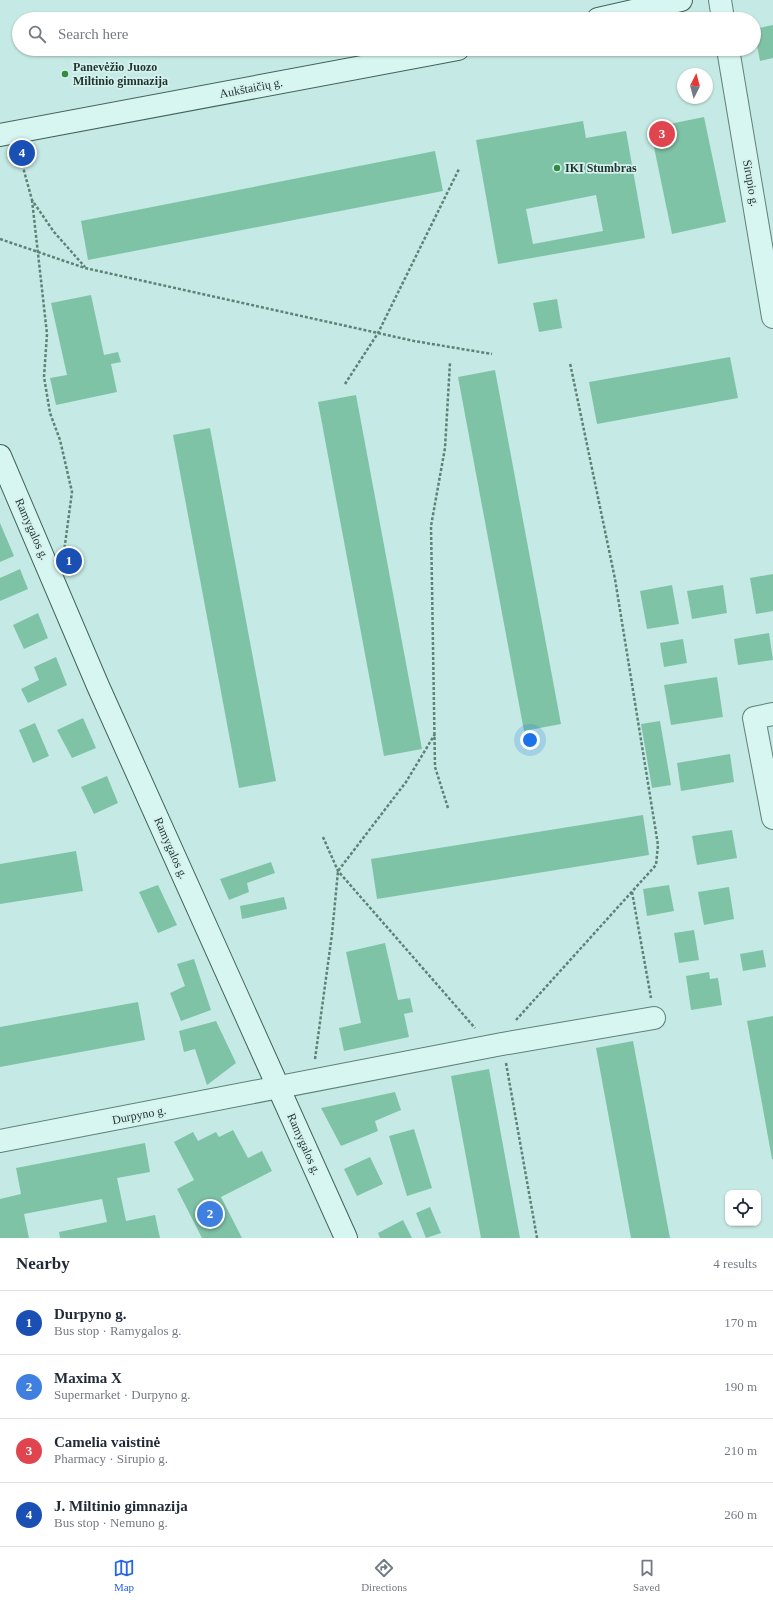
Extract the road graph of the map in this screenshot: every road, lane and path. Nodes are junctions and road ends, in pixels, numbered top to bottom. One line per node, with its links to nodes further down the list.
1 (681, 0): 3 (main road)
2 (720, 0): 4 (main road)
3 (629, 12)
4 (722, 12)
5 (420, 56): 7 (main road, Aukštaičių g.)
6 (729, 56): 14 (main road, Sirupio g.)
7 (0, 135)
8 (21, 160): 10 (path)
9 (459, 169): 15 (path)
10 (32, 200): 12 (path); 13 (path)
11 (0, 239): 12 (path)
12 (39, 252): 13 (path); 21 (path)
13 (85, 268): 15 (path)
14 (773, 317)
15 (378, 333): 16 (path); 19 (path)
16 (492, 354)
17 (450, 363): 23 (path)
18 (570, 363): 28 (path)
19 (345, 384)
20 (0, 456): 33 (main road, Ramygalos g.)
21 (64, 554)
22 (773, 714): 25 (main road)
23 (435, 734): 24 (path); 27 (path)
24 (448, 808)
25 (773, 818)
26 (323, 836): 27 (path)
27 (338, 870): 31 (path); 32 (path)
28 (632, 892): 29 (path); 30 (path)
29 (654, 1018): 31 (main road, Durpyno g.)
30 (512, 1024)
31 (497, 1046): 32 (main road, Durpyno g.); 36 (path)
32 (312, 1081): 33 (main road, Durpyno g.)
33 (278, 1088): 34 (main road, Durpyno g.); 35 (main road, Ramygalos g.)
34 (0, 1142)
35 (346, 1238)
36 (537, 1238)

